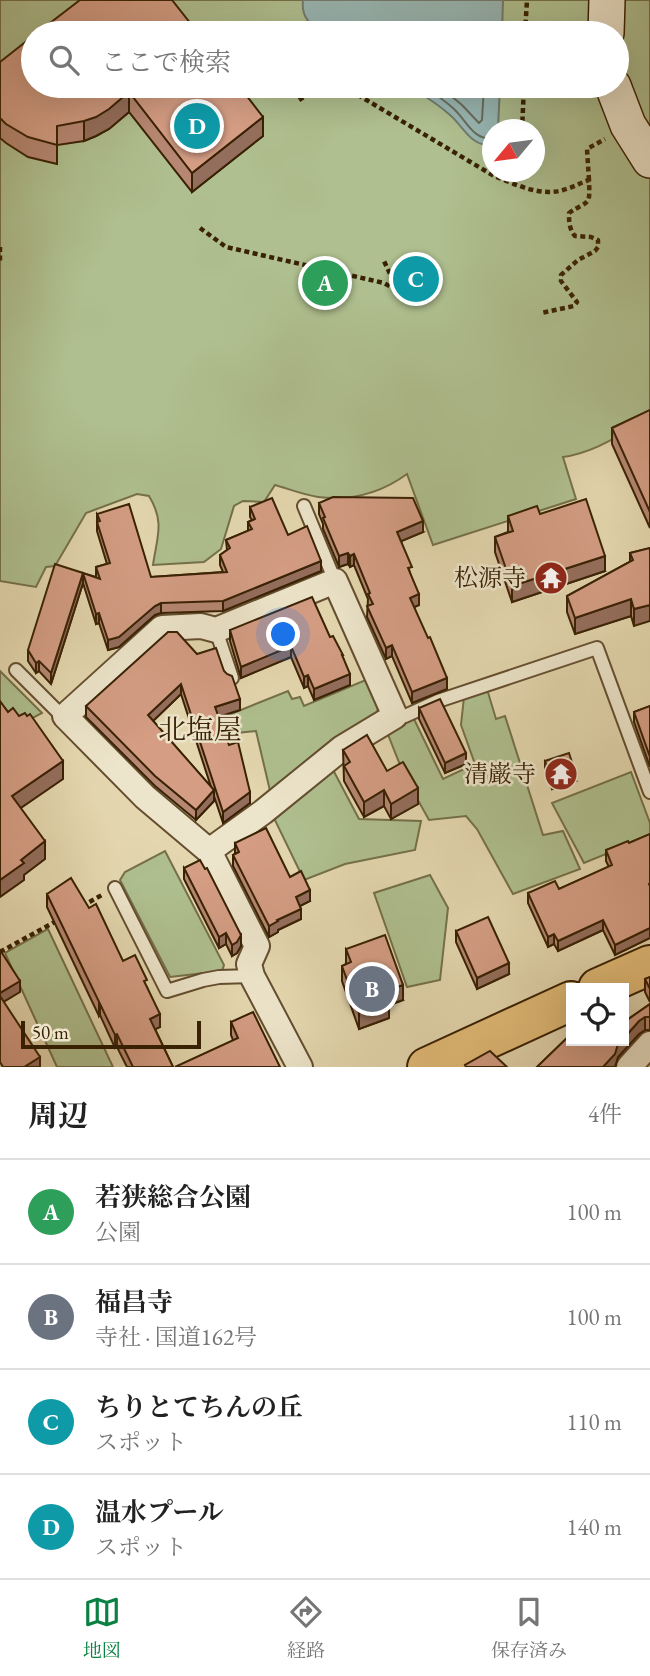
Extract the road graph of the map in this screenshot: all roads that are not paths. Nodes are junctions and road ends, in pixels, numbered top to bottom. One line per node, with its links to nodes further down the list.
1 (607, 0): 2 (street)
2 (606, 21)
3 (617, 98): 4 (street)
4 (650, 160)
5 (304, 506): 6 (lane)
6 (335, 581): 7 (street); 11 (street)
7 (216, 630): 9 (lane); 10 (street)
8 (16, 670): 10 (lane)
9 (232, 678)
10 (65, 716): 13 (street)
11 (395, 716): 12 (lane); 13 (street)
12 (650, 792)
13 (209, 851): 16 (street)
14 (115, 888): 16 (lane)
15 (650, 965): 17 (highway)
16 (252, 976): 20 (street)
17 (609, 983)
18 (566, 1003): 21 (highway)
19 (649, 1047): 22 (street)
20 (300, 1067)
21 (427, 1067)
22 (629, 1067)

